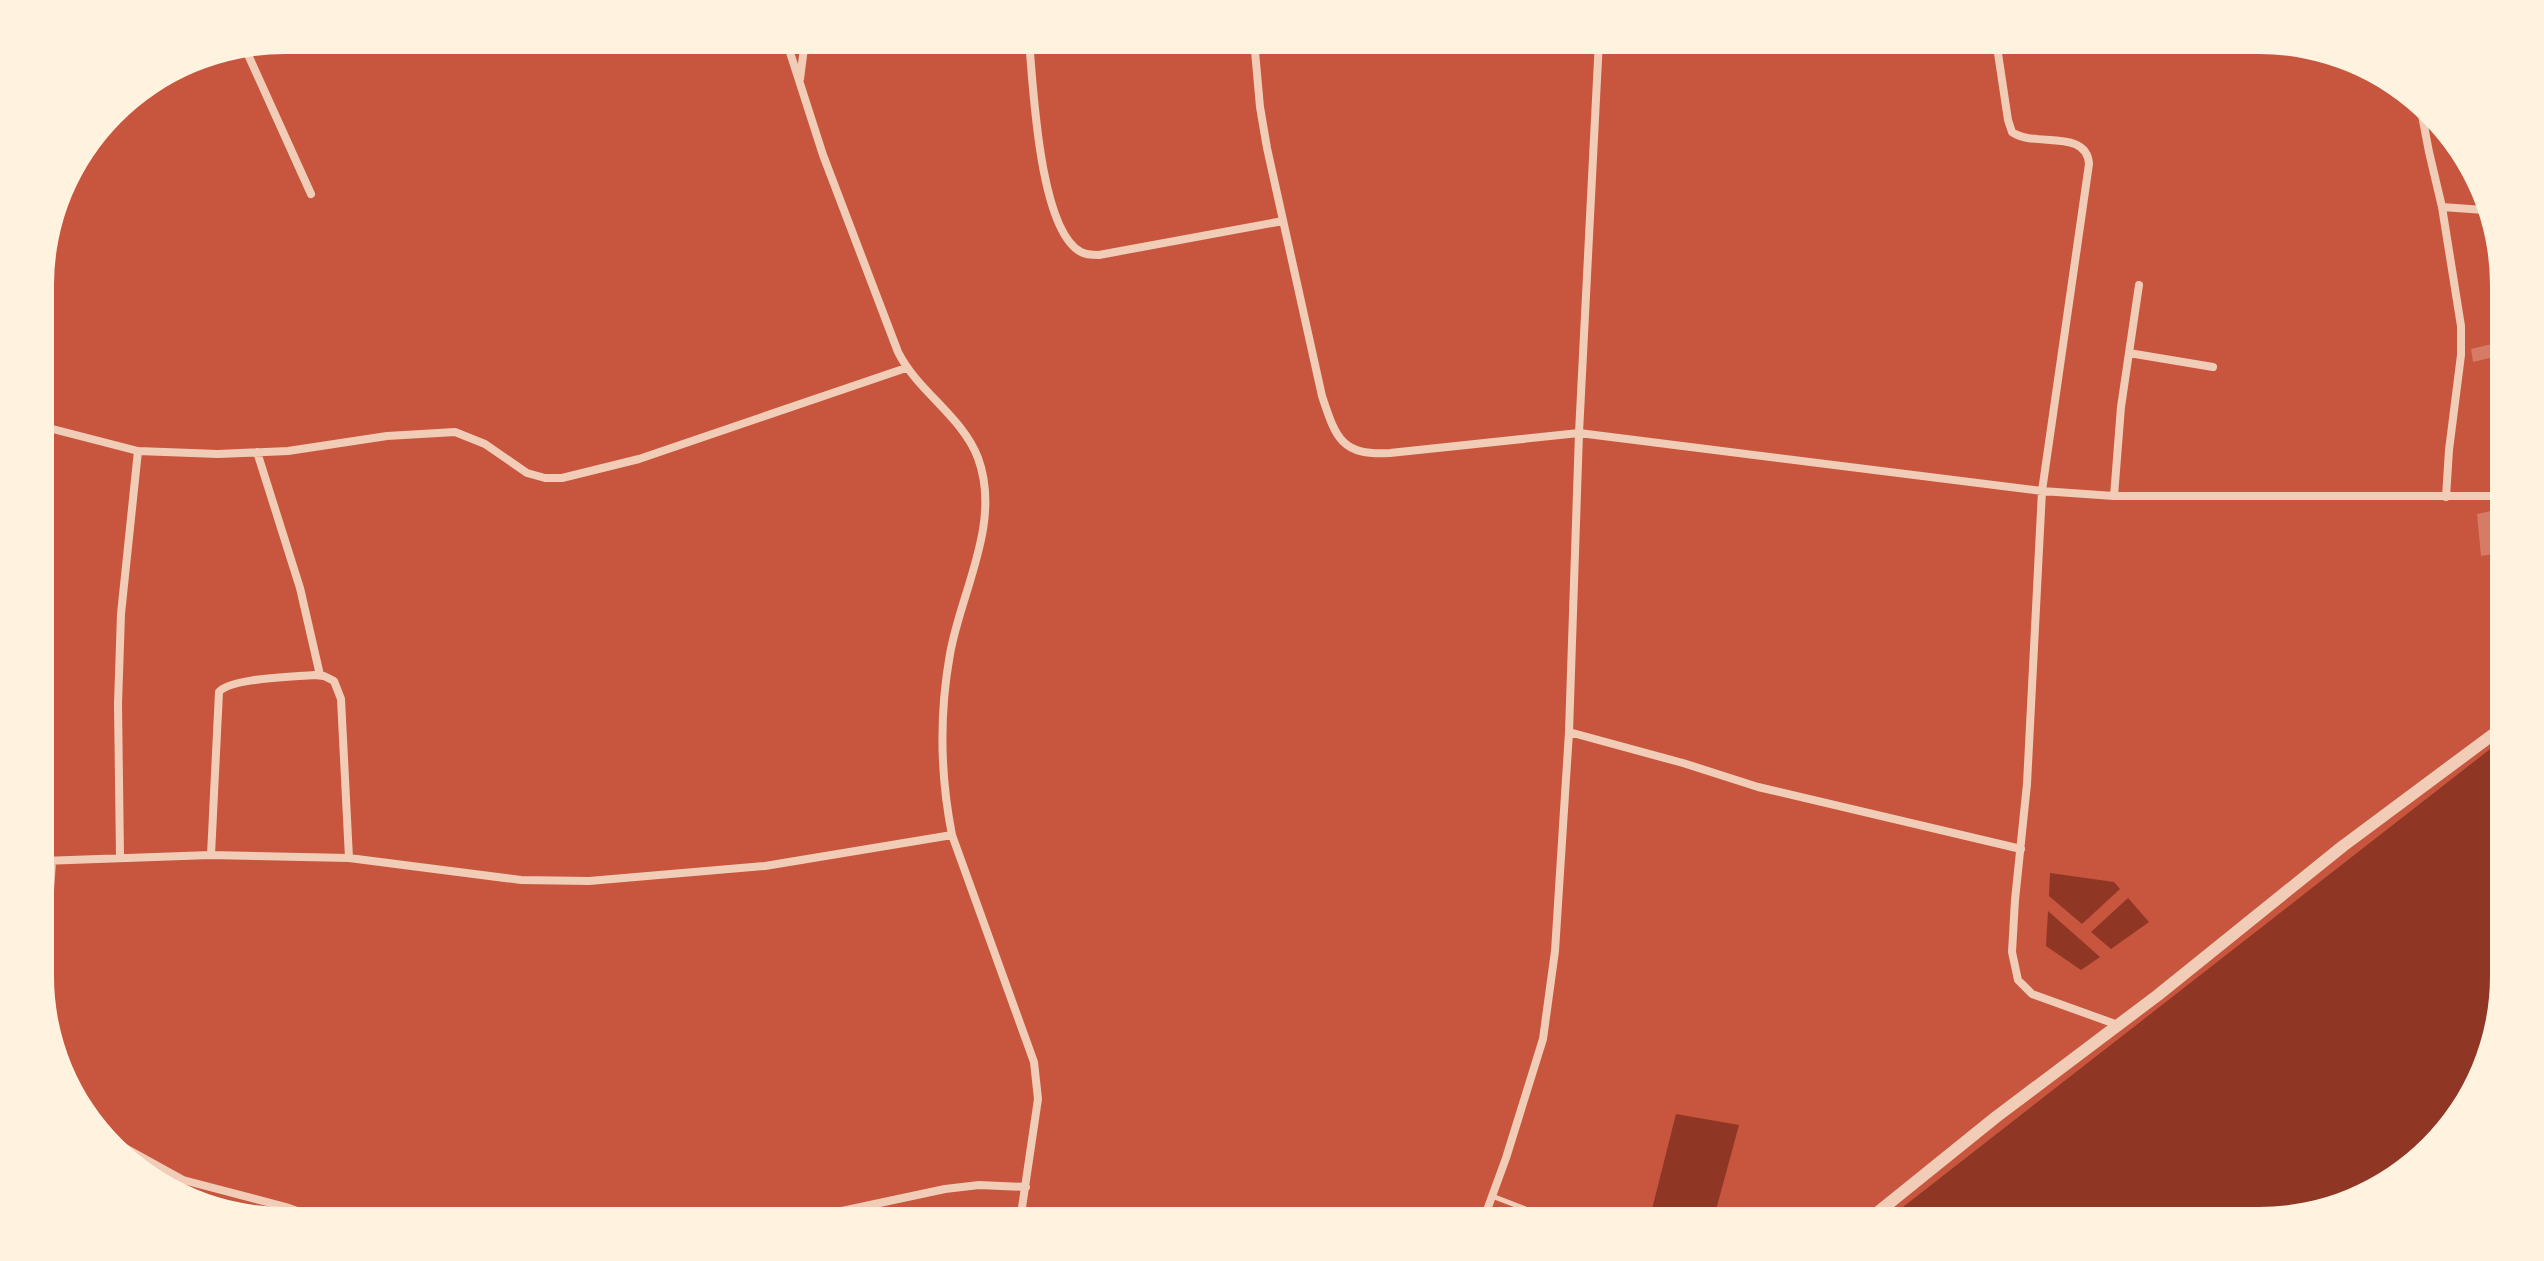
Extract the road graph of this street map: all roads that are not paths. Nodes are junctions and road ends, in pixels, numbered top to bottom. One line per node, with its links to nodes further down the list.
1 (791, 54): 8 (street)
2 (803, 54): 8 (street)
3 (1030, 54): 13 (street)
4 (1255, 54): 13 (street)
5 (1598, 54): 19 (street)
6 (1998, 54): 22 (street)
7 (249, 57): 10 (street)
8 (800, 80): 17 (street)
9 (2424, 124): 11 (street)
10 (311, 194)
11 (2442, 207): 12 (street); 25 (street)
12 (2477, 209)
13 (1283, 221): 19 (street)
14 (2139, 285): 15 (street)
15 (2129, 353): 16 (street); 23 (street)
16 (2213, 367)
17 (906, 368): 21 (street); 29 (street)
18 (54, 429): 20 (street)
19 (1579, 433): 22 (street); 27 (street)
20 (138, 451): 21 (street); 32 (street)
21 (257, 452): 26 (street)
22 (2042, 491): 23 (street); 30 (street)
23 (2114, 496): 25 (street)
24 (2490, 496): 25 (street)
25 (2446, 497)
26 (320, 675): 31 (street); 33 (street)
27 (1569, 732): 30 (street); 38 (street)
28 (2490, 737): 35 (street)
29 (952, 835): 33 (street); 37 (street)
30 (2021, 849): 35 (street)
31 (211, 855): 32 (street); 33 (street)
32 (120, 857): 34 (street)
33 (349, 858)
34 (54, 861)
35 (2118, 1025): 44 (street)
36 (143, 1158): 39 (street)
37 (1026, 1187): 40 (street); 41 (street)
38 (1492, 1196): 42 (street); 43 (lane)
39 (286, 1207)
40 (861, 1207)
41 (1022, 1207)
42 (1488, 1207)
43 (1520, 1207)
44 (1884, 1207)

